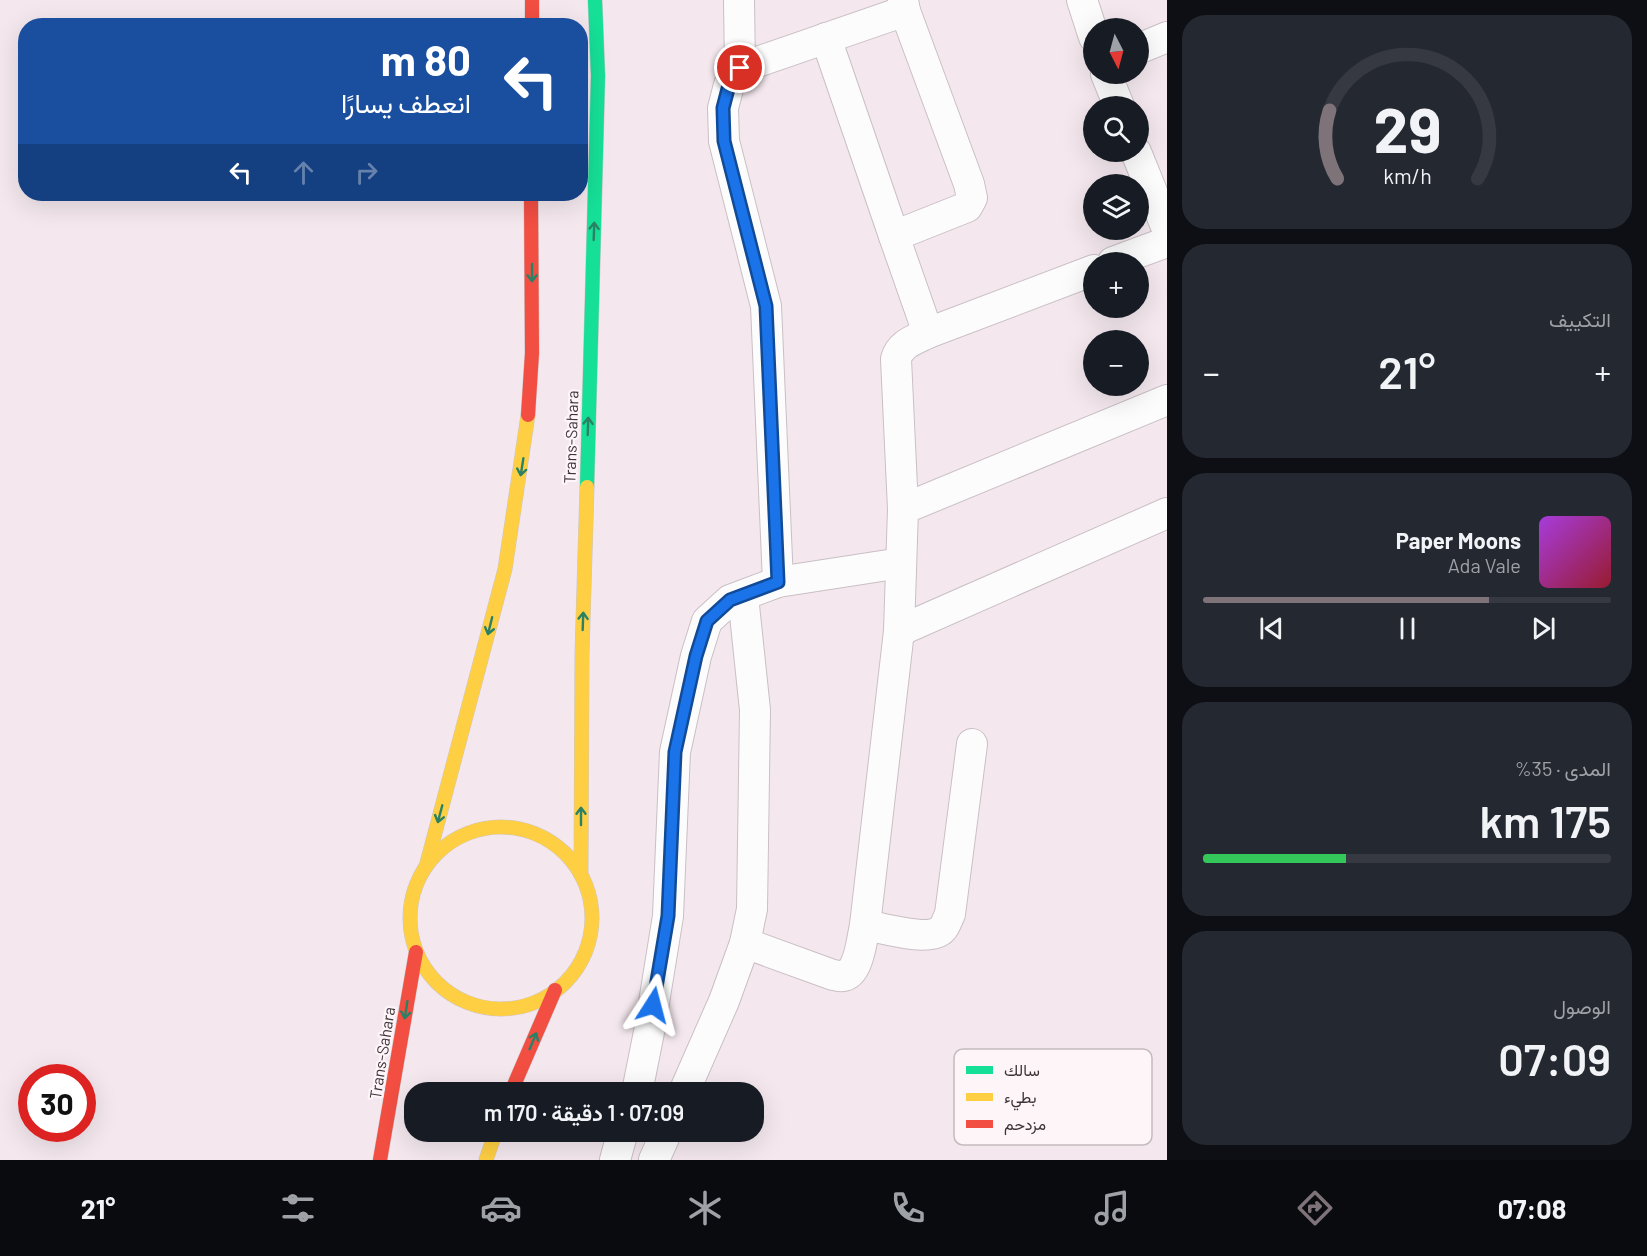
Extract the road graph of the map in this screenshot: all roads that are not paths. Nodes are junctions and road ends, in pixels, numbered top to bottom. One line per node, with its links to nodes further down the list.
1 (532, 0): 6 (highway)
2 (595, 0): 29 (highway, Trans-Sahara, one-way to 2)
3 (739, 0): 11 (street)
4 (1082, 0): 7 (street)
5 (904, 5): 8 (street); 15 (street)
6 (532, 18)
7 (1088, 18)
8 (826, 38): 11 (street); 15 (street)
9 (1167, 38): 10 (street)
10 (1149, 45)
11 (740, 68): 24 (street)
12 (1140, 162): 14 (street)
13 (531, 201): 28 (highway, one-way to 28)
14 (1167, 229)
15 (894, 236): 19 (street)
16 (1167, 242): 17 (street)
17 (1140, 252)
18 (1083, 274): 19 (street)
19 (928, 333): 21 (street)
20 (1167, 400): 21 (street)
21 (903, 509): 23 (street)
22 (1167, 513): 26 (street)
23 (901, 563): 24 (street); 26 (street)
24 (778, 582): 25 (street)
25 (743, 596): 31 (street); 35 (street)
26 (899, 631): 30 (street)
27 (972, 744): 30 (street)
28 (427, 863): 29 (highway); 32 (highway)
29 (581, 874): 33 (highway)
30 (865, 925): 31 (street)
31 (745, 944): 36 (street)
32 (416, 952): 33 (highway); 40 (highway, Trans-Sahara, one-way to 40)
33 (555, 990): 34 (highway, one-way to 33)
34 (515, 1082)
35 (639, 1082)
36 (688, 1082)
37 (492, 1142): 41 (highway)
38 (620, 1142): 42 (street)
39 (662, 1142): 43 (street)
40 (380, 1160)
41 (486, 1160)
42 (615, 1160)
43 (654, 1160)

